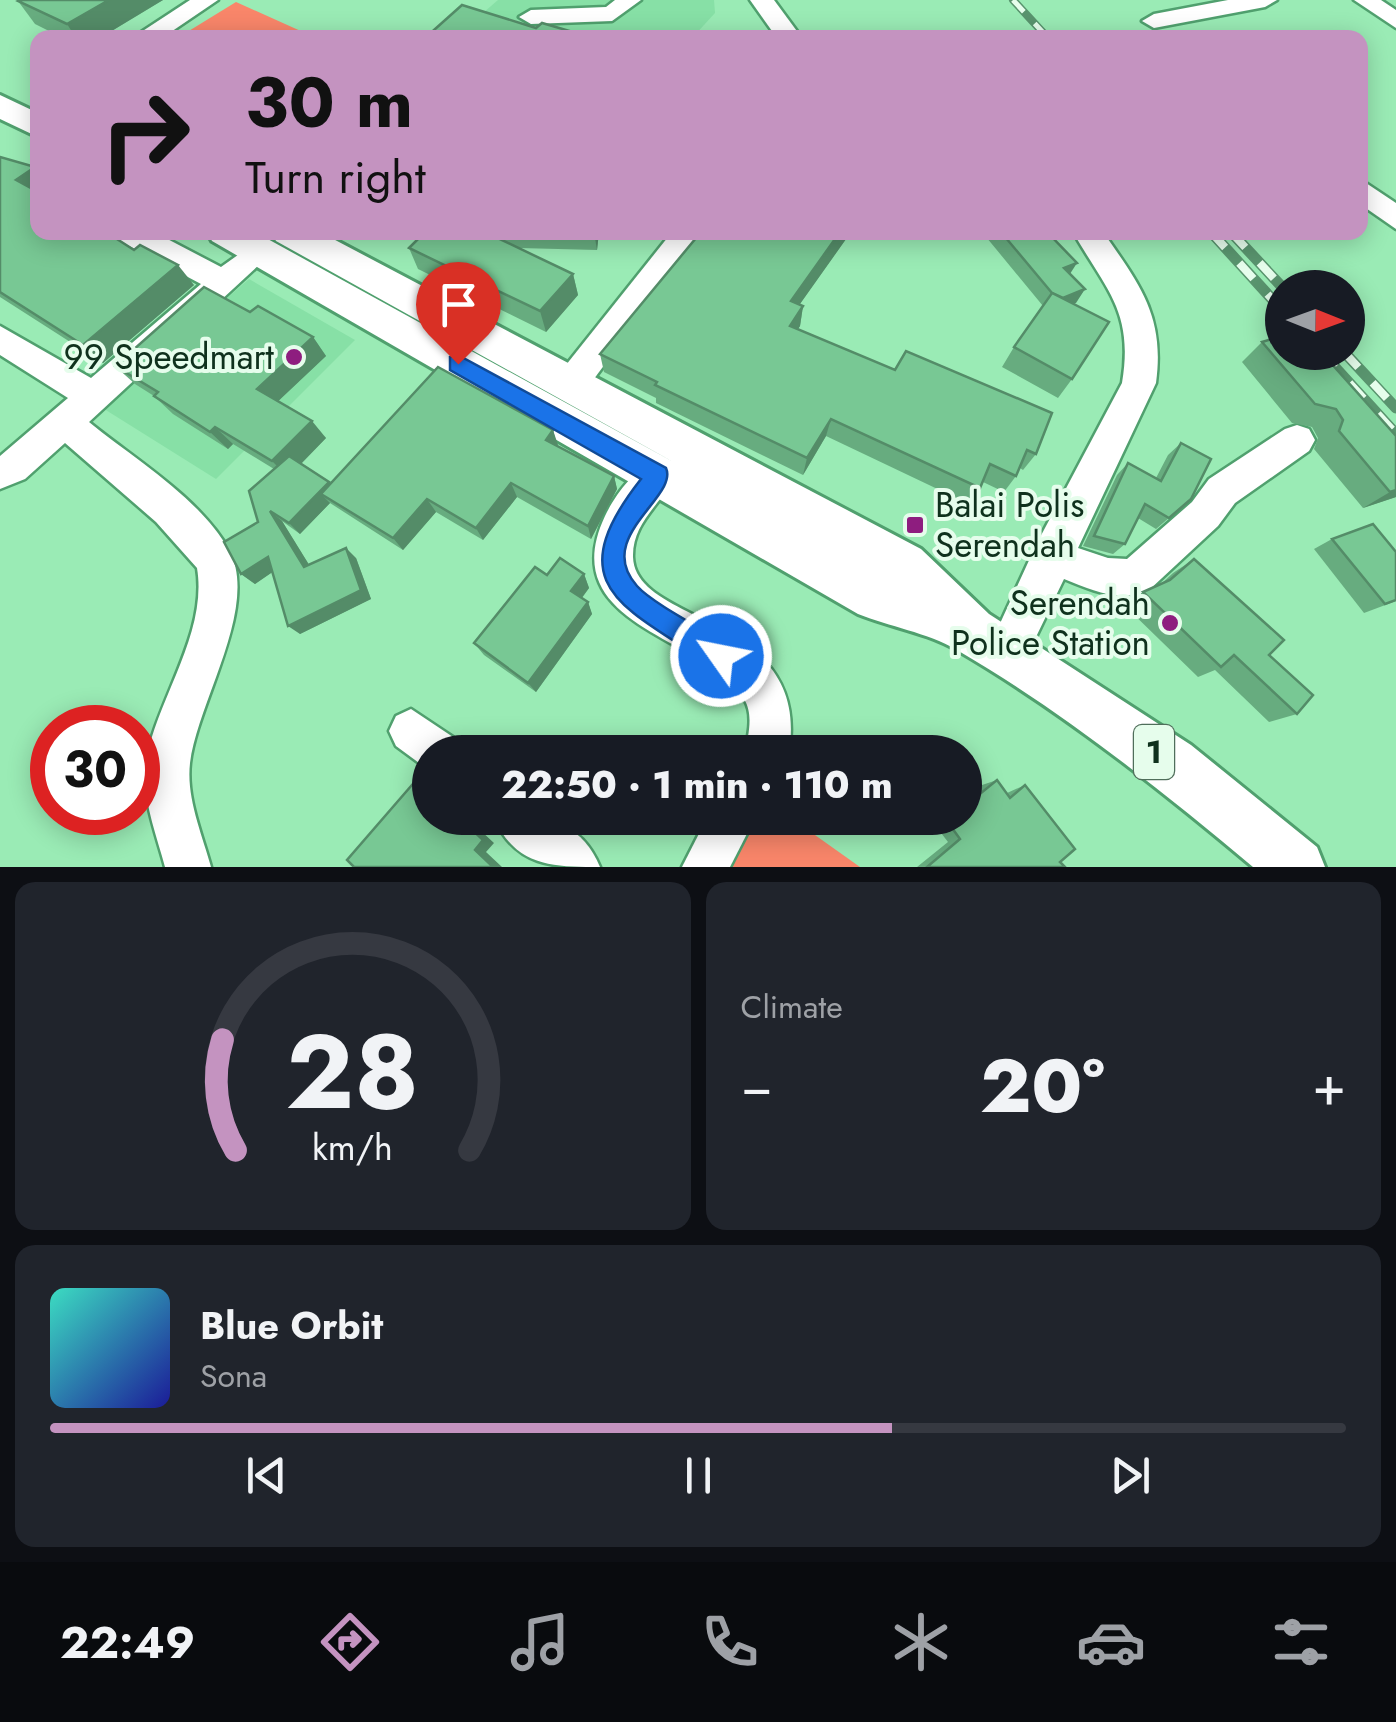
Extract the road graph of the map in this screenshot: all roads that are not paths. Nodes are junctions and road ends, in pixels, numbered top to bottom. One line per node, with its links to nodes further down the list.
1 (206, 0): 10 (street)
2 (629, 0): 7 (street)
3 (762, 0): 11 (street)
4 (1130, 0): 8 (street)
5 (1265, 0): 8 (street)
6 (1366, 0): 9 (street)
7 (531, 17)
8 (1154, 21): 12 (street)
9 (1396, 21)
10 (157, 30)
11 (784, 30)
12 (1165, 30)
13 (0, 75): 14 (main road)
14 (30, 92)
15 (0, 106): 16 (main road)
16 (30, 123)
17 (1368, 196): 18 (street)
18 (1396, 219)
19 (143, 240): 25 (street)
20 (257, 240): 25 (street)
21 (260, 240): 27 (main road, 1)
22 (260, 240): 31 (main road, 1)
23 (683, 240): 27 (street)
24 (1092, 240): 32 (street)
25 (223, 282): 28 (street)
26 (0, 339): 28 (street)
27 (570, 385): 33 (main road, 1)
28 (79, 410): 30 (street); 38 (street)
29 (1296, 440): 32 (street)
30 (0, 473)
31 (657, 476): 33 (main road, 1); 34 (street)
32 (1051, 556): 33 (street)
33 (990, 643): 37 (main road, 1)
34 (767, 735)
35 (537, 835): 39 (street)
36 (723, 835): 40 (street)
37 (1292, 865)
38 (188, 867)
39 (577, 867)
40 (705, 867)

